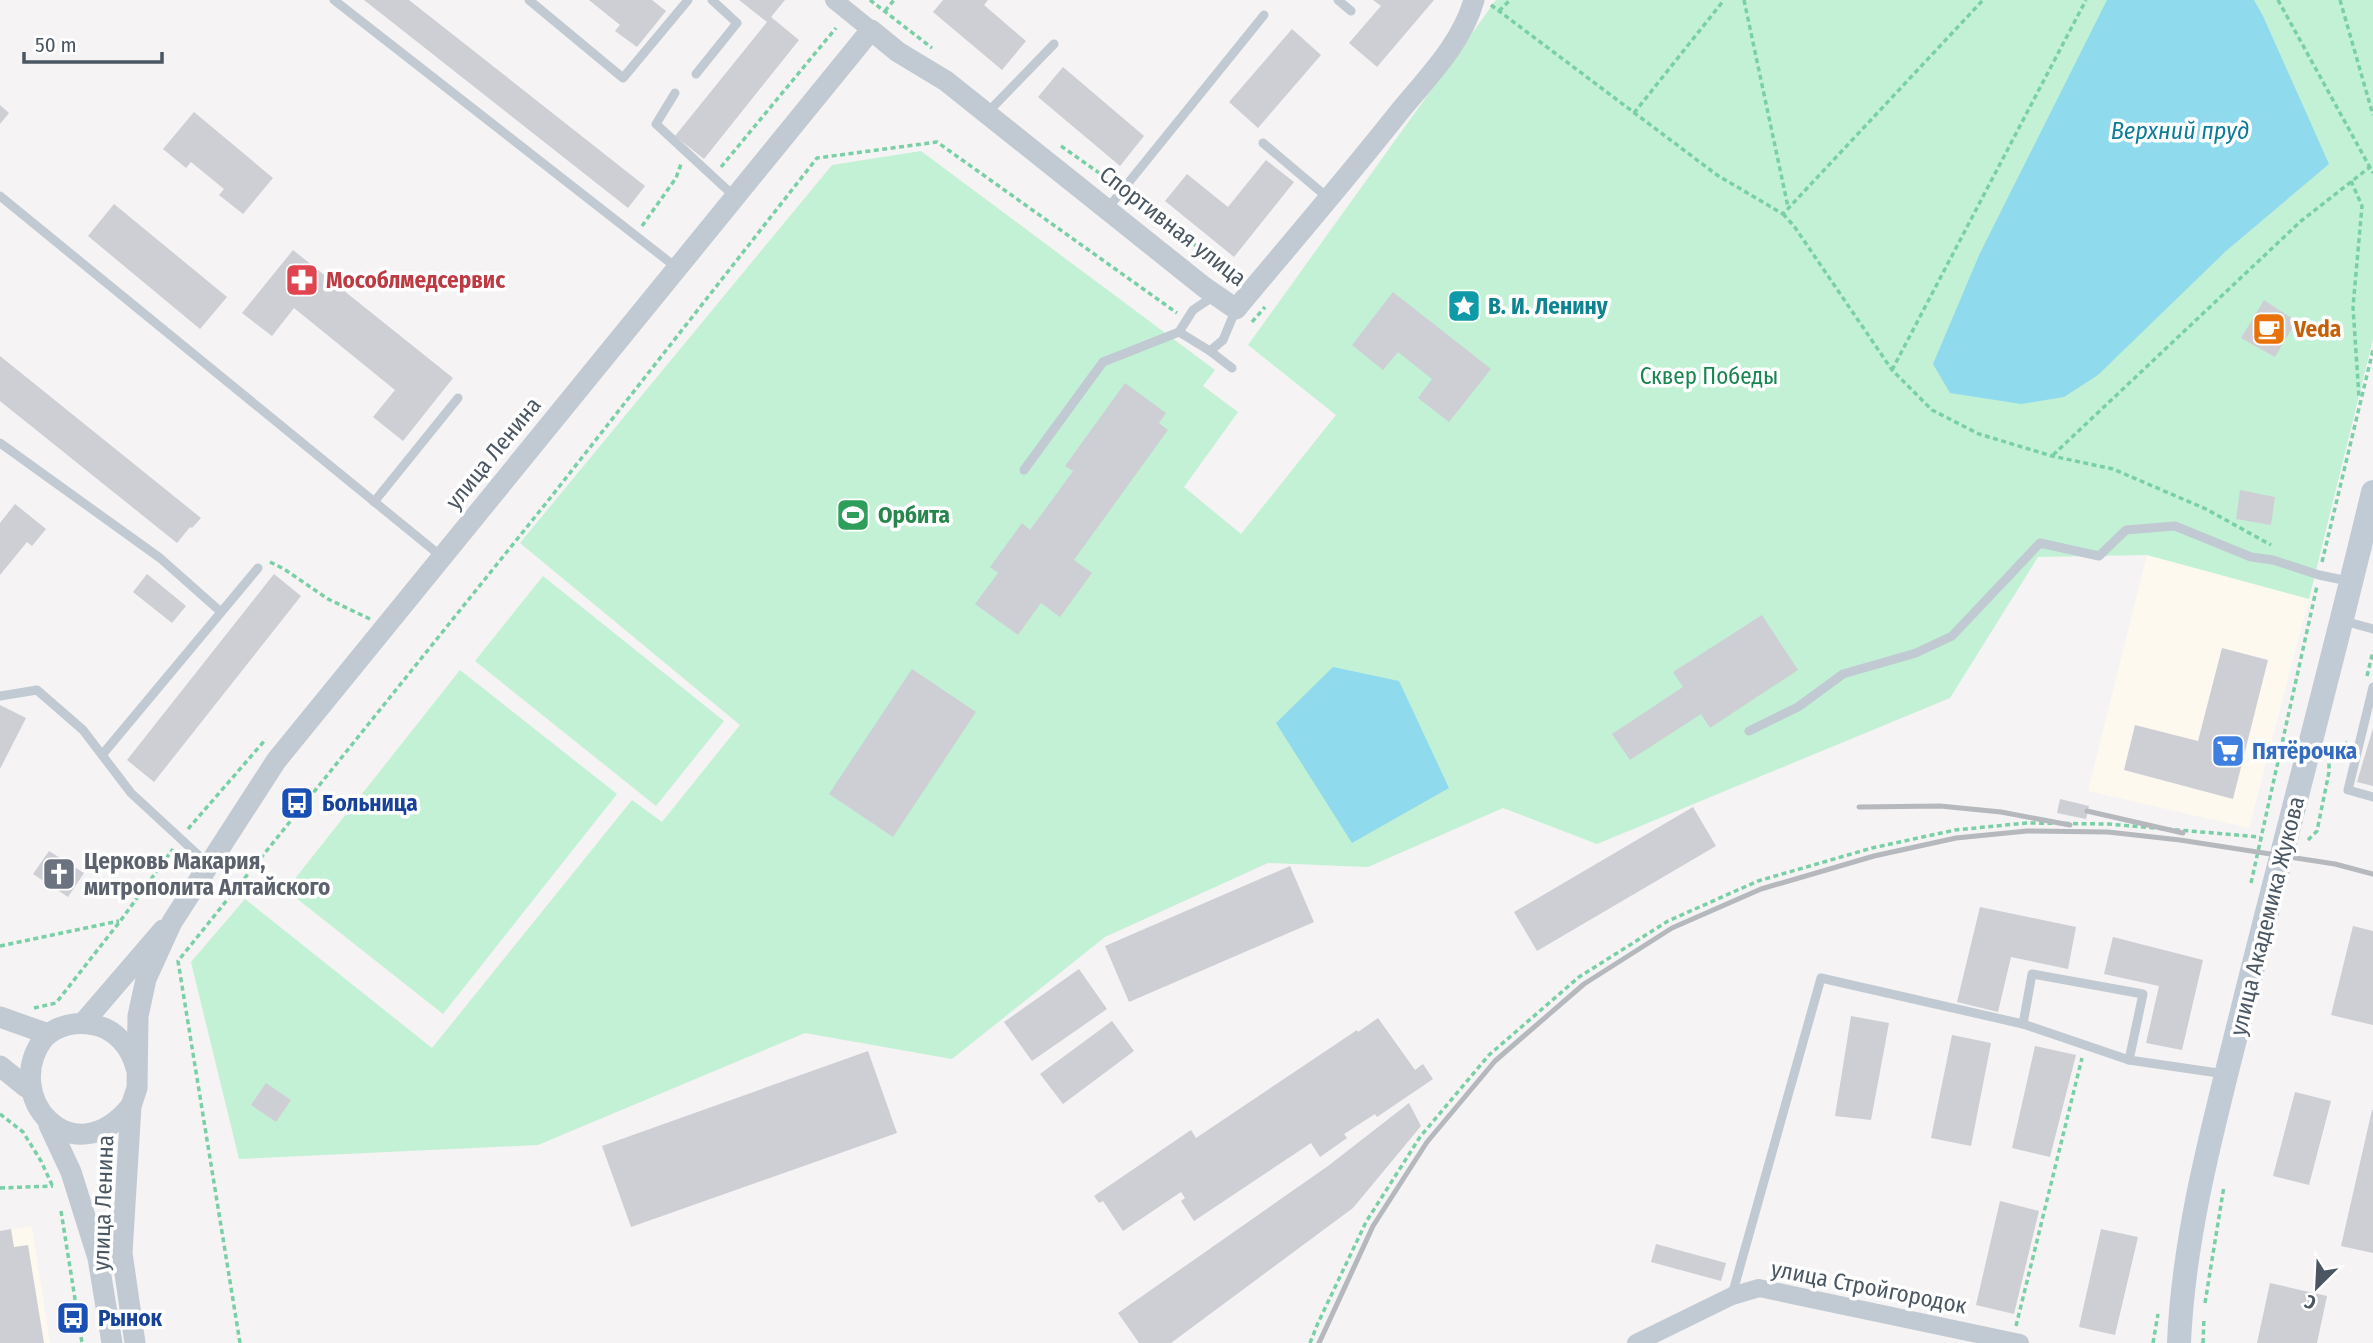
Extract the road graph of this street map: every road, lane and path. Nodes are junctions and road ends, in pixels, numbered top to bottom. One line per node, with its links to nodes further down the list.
1 (334, 0): 40 (lane)
2 (528, 0): 3 (lane)
3 (688, 0)
4 (712, 0): 21 (lane)
5 (834, 0): 19 (street, Спортивная улица)
6 (1338, 0): 15 (lane)
7 (1510, 0): 16 (path)
8 (1724, 0): 23 (path)
9 (1744, 0): 37 (path)
10 (1983, 0): 37 (path)
11 (2086, 0): 50 (path)
12 (2278, 0): 28 (path)
13 (2340, 0): 25 (path)
14 (1482, 2): 16 (path); 36 (street, Спортивная улица)
15 (1351, 11)
16 (1499, 11): 23 (path)
17 (1264, 15): 33 (lane)
18 (836, 28): 30 (path)
19 (871, 30): 24 (street, Спортивная улица); 35 (street, улица Ленина)
20 (1054, 44): 24 (lane)
21 (696, 74)
22 (675, 93): 30 (lane)
23 (1634, 113): 39 (path)
24 (987, 114): 38 (street, Спортивная улица)
25 (2373, 115)
26 (1055, 141): 33 (path)
27 (1263, 143): 36 (lane)
28 (2370, 167): 29 (path); 32 (path)
29 (2373, 173)
30 (713, 177): 35 (lane)
31 (676, 178): 40 (path)
32 (2351, 181): 52 (path); 54 (path)
33 (1122, 190): 38 (lane); 42 (path)
34 (0, 196): 57 (lane)
35 (735, 197): 41 (street, улица Ленина)
36 (1329, 199): 42 (street, Спортивная улица)
37 (1788, 208): 39 (path)
38 (1107, 209): 43 (street, Спортивная улица)
39 (1783, 214): 50 (path)
40 (635, 236): 41 (lane)
41 (677, 268): 59 (street, улица Ленина)
42 (1253, 289): 44 (street, Спортивная улица)
43 (1215, 295): 44 (street, Спортивная улица); 45 (lane)
44 (1236, 309): 48 (lane)
45 (1187, 320): 46 (lane); 106 (path)
46 (1179, 332): 48 (lane); 55 (lane)
47 (2373, 350): 52 (path)
48 (1210, 351): 49 (lane)
49 (1232, 368)
50 (1892, 369): 54 (path)
51 (458, 398): 57 (lane)
52 (2360, 400): 61 (path)
53 (0, 443): 64 (lane)
54 (2052, 456): 58 (path)
55 (1024, 470)
56 (2373, 492): 62 (main road, улица Академика Жукова)
57 (374, 502): 59 (lane)
58 (2273, 546)
59 (442, 557): 77 (street, улица Ленина)
60 (258, 568): 63 (path); 64 (lane)
61 (2319, 575): 62 (lane); 71 (lane); 75 (path)
62 (2351, 581): 65 (main road, улица Академика Жукова)
63 (351, 610)
64 (221, 612): 73 (lane)
65 (2342, 621): 66 (lane); 90 (main road, улица Академика Жукова)
66 (2373, 629)
67 (2373, 651): 68 (path)
68 (2367, 676)
69 (2373, 687): 74 (lane)
70 (0, 696): 73 (lane)
71 (1748, 731)
72 (2351, 740): 76 (path)
73 (102, 755): 77 (lane)
74 (2373, 797)
75 (2260, 837): 78 (path); 107 (path)
76 (2303, 845)
77 (209, 865): 80 (street, улица Ленина)
78 (2250, 888)
79 (121, 920): 81 (path)
80 (172, 922): 83 (street, улица Ленина); 89 (street, улица Ленина)
81 (0, 946)
82 (0, 1017): 85 (street)
83 (83, 1023): 85 (street); 89 (street)
84 (2023, 1024): 87 (lane); 87 (lane); 100 (lane)
85 (48, 1034): 91 (street)
86 (2083, 1055): 102 (path)
87 (2129, 1060): 90 (lane)
88 (0, 1066): 91 (street)
89 (138, 1073): 92 (street, улица Ленина)
90 (2227, 1074): 110 (main road, улица Академика Жукова)
91 (26, 1087): 94 (street, улица Ленина)
92 (131, 1106): 94 (street, улица Ленина); 105 (street, улица Ленина)
93 (0, 1114): 96 (path)
94 (49, 1125): 104 (street, улица Ленина)
95 (2226, 1173): 111 (path)
96 (53, 1186): 97 (path); 98 (path)
97 (0, 1188)
98 (55, 1192)
99 (60, 1205): 103 (path)
100 (1732, 1296): 102 (street, улица Стройгородок); 108 (street, улица Стройгородок)
101 (2160, 1303): 109 (path)
102 (2016, 1342)
103 (82, 1343)
104 (112, 1343)
105 (135, 1343)
106 (240, 1343)
107 (1310, 1343)
108 (1636, 1343)
109 (2153, 1343)
110 (2179, 1343)
111 (2203, 1343)

